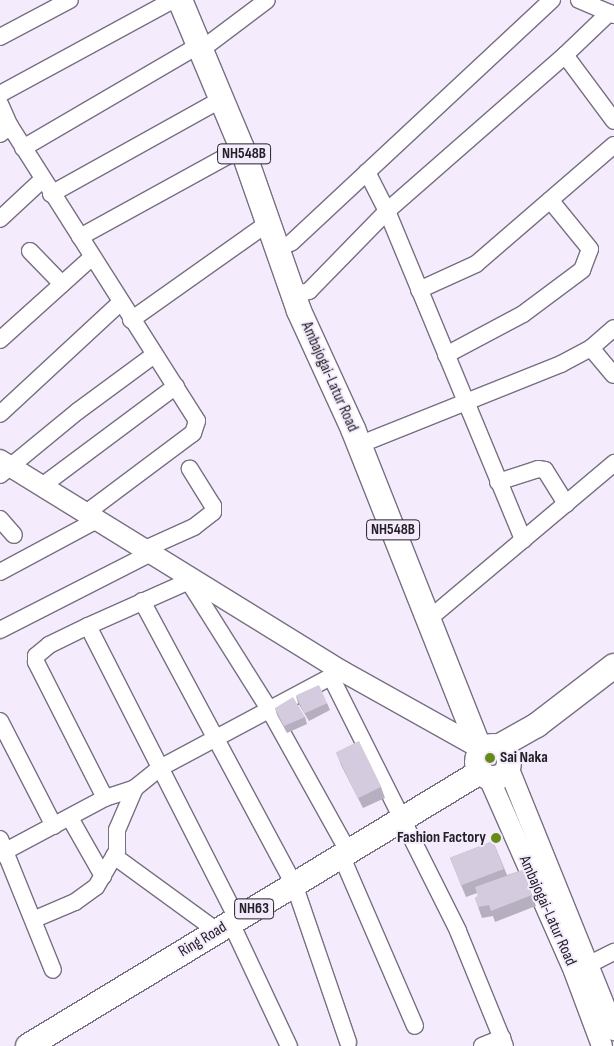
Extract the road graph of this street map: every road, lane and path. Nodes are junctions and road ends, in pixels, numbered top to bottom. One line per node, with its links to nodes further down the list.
1 (70, 0): 9 (street)
2 (173, 0): 12 (street)
3 (180, 0): 10 (highway, Ambajogai-Latur Road / NH548B)
4 (194, 0): 10 (highway, NH548B)
5 (268, 0): 10 (street)
6 (552, 0): 20 (street)
7 (579, 0): 8 (street)
8 (612, 14): 11 (street)
9 (0, 37)
10 (204, 44): 13 (highway, Ambajogai-Latur Road / NH548B); 18 (street); 28 (highway, NH548B)
11 (565, 55): 15 (street); 24 (street)
12 (0, 94)
13 (222, 99): 19 (highway, Ambajogai-Latur Road / NH548B); 22 (street)
14 (0, 104): 16 (street)
15 (614, 122)
16 (5, 130): 18 (street)
17 (614, 145): 23 (street)
18 (23, 148): 21 (street)
19 (242, 148): 26 (highway, Ambajogai-Latur Road / NH548B); 27 (street)
20 (367, 172): 24 (street); 28 (street)
21 (42, 180): 22 (street); 25 (street)
22 (51, 194): 27 (street)
23 (550, 200): 32 (street); 40 (street)
24 (387, 210): 32 (street); 33 (street)
25 (0, 219)
26 (268, 223): 33 (highway, Ambajogai-Latur Road / NH548B); 35 (street)
27 (80, 237): 30 (street)
28 (291, 244): 33 (highway, NH548B)
29 (30, 251): 31 (street)
30 (91, 258): 31 (street); 34 (street)
31 (62, 284): 37 (street)
32 (419, 290): 40 (street)
33 (301, 293): 45 (highway, NH548B); 60 (highway, Ambajogai-Latur Road / NH548B)
34 (120, 303): 35 (street); 44 (street)
35 (130, 320): 39 (street)
36 (614, 328): 38 (street)
37 (0, 340)
38 (591, 348): 41 (street); 43 (street)
39 (154, 355): 42 (street); 47 (street)
40 (446, 355): 43 (street)
41 (614, 375)
42 (176, 386): 50 (street); 52 (street)
43 (465, 402): 45 (street); 49 (street)
44 (0, 414)
45 (371, 440): 60 (highway, NH548B)
46 (614, 463): 51 (street)
47 (3, 467): 50 (main road)
48 (190, 469): 56 (street)
49 (498, 482): 51 (street); 55 (street)
50 (42, 486): 52 (main road)
51 (566, 504): 55 (street)
52 (92, 516): 56 (main road); 57 (street)
53 (0, 519): 54 (street)
54 (14, 535)
55 (523, 540): 60 (street)
56 (148, 551): 58 (main road); 62 (street)
57 (0, 572)
58 (186, 577): 59 (street); 64 (main road); 65 (street)
59 (142, 601): 61 (street); 67 (street)
60 (436, 614): 68 (highway, Ambajogai-Latur Road / NH548B)
61 (88, 626): 69 (street); 71 (street)
62 (0, 630)
63 (614, 666): 68 (highway, NH63)
64 (337, 674): 65 (street); 68 (main road); 73 (street)
65 (269, 710): 67 (street); 76 (street)
66 (0, 721): 74 (street)
67 (216, 738): 69 (street); 79 (street)
68 (492, 759): 73 (highway, Ring Road / NH63); 83 (main road, Ambajogai-Latur Road); 92 (main road, Ambajogai-Latur Road)
69 (160, 768): 70 (street); 81 (street)
70 (135, 788): 71 (street); 77 (street)
71 (105, 798): 72 (street)
72 (70, 818): 74 (street); 78 (street)
73 (401, 818): 76 (highway, Ring Road / NH63); 88 (street)
74 (54, 826): 75 (street)
75 (2, 848): 80 (street)
76 (344, 853): 79 (highway, Ring Road / NH63); 85 (street)
77 (114, 856): 78 (street); 81 (street)
78 (103, 876): 80 (street)
79 (294, 884): 81 (highway, Ring Road / NH63); 87 (street)
80 (35, 919): 84 (street)
81 (229, 925): 89 (highway, Ring Road / NH63); 90 (street)
82 (614, 952): 83 (street)
83 (588, 965): 86 (main road, Ambajogai-Latur Road)
84 (53, 970)
85 (416, 1026)
86 (614, 1030)
87 (348, 1042)
88 (504, 1042): 91 (street)
89 (28, 1046)
90 (289, 1046)
91 (482, 1046)
92 (602, 1046)

